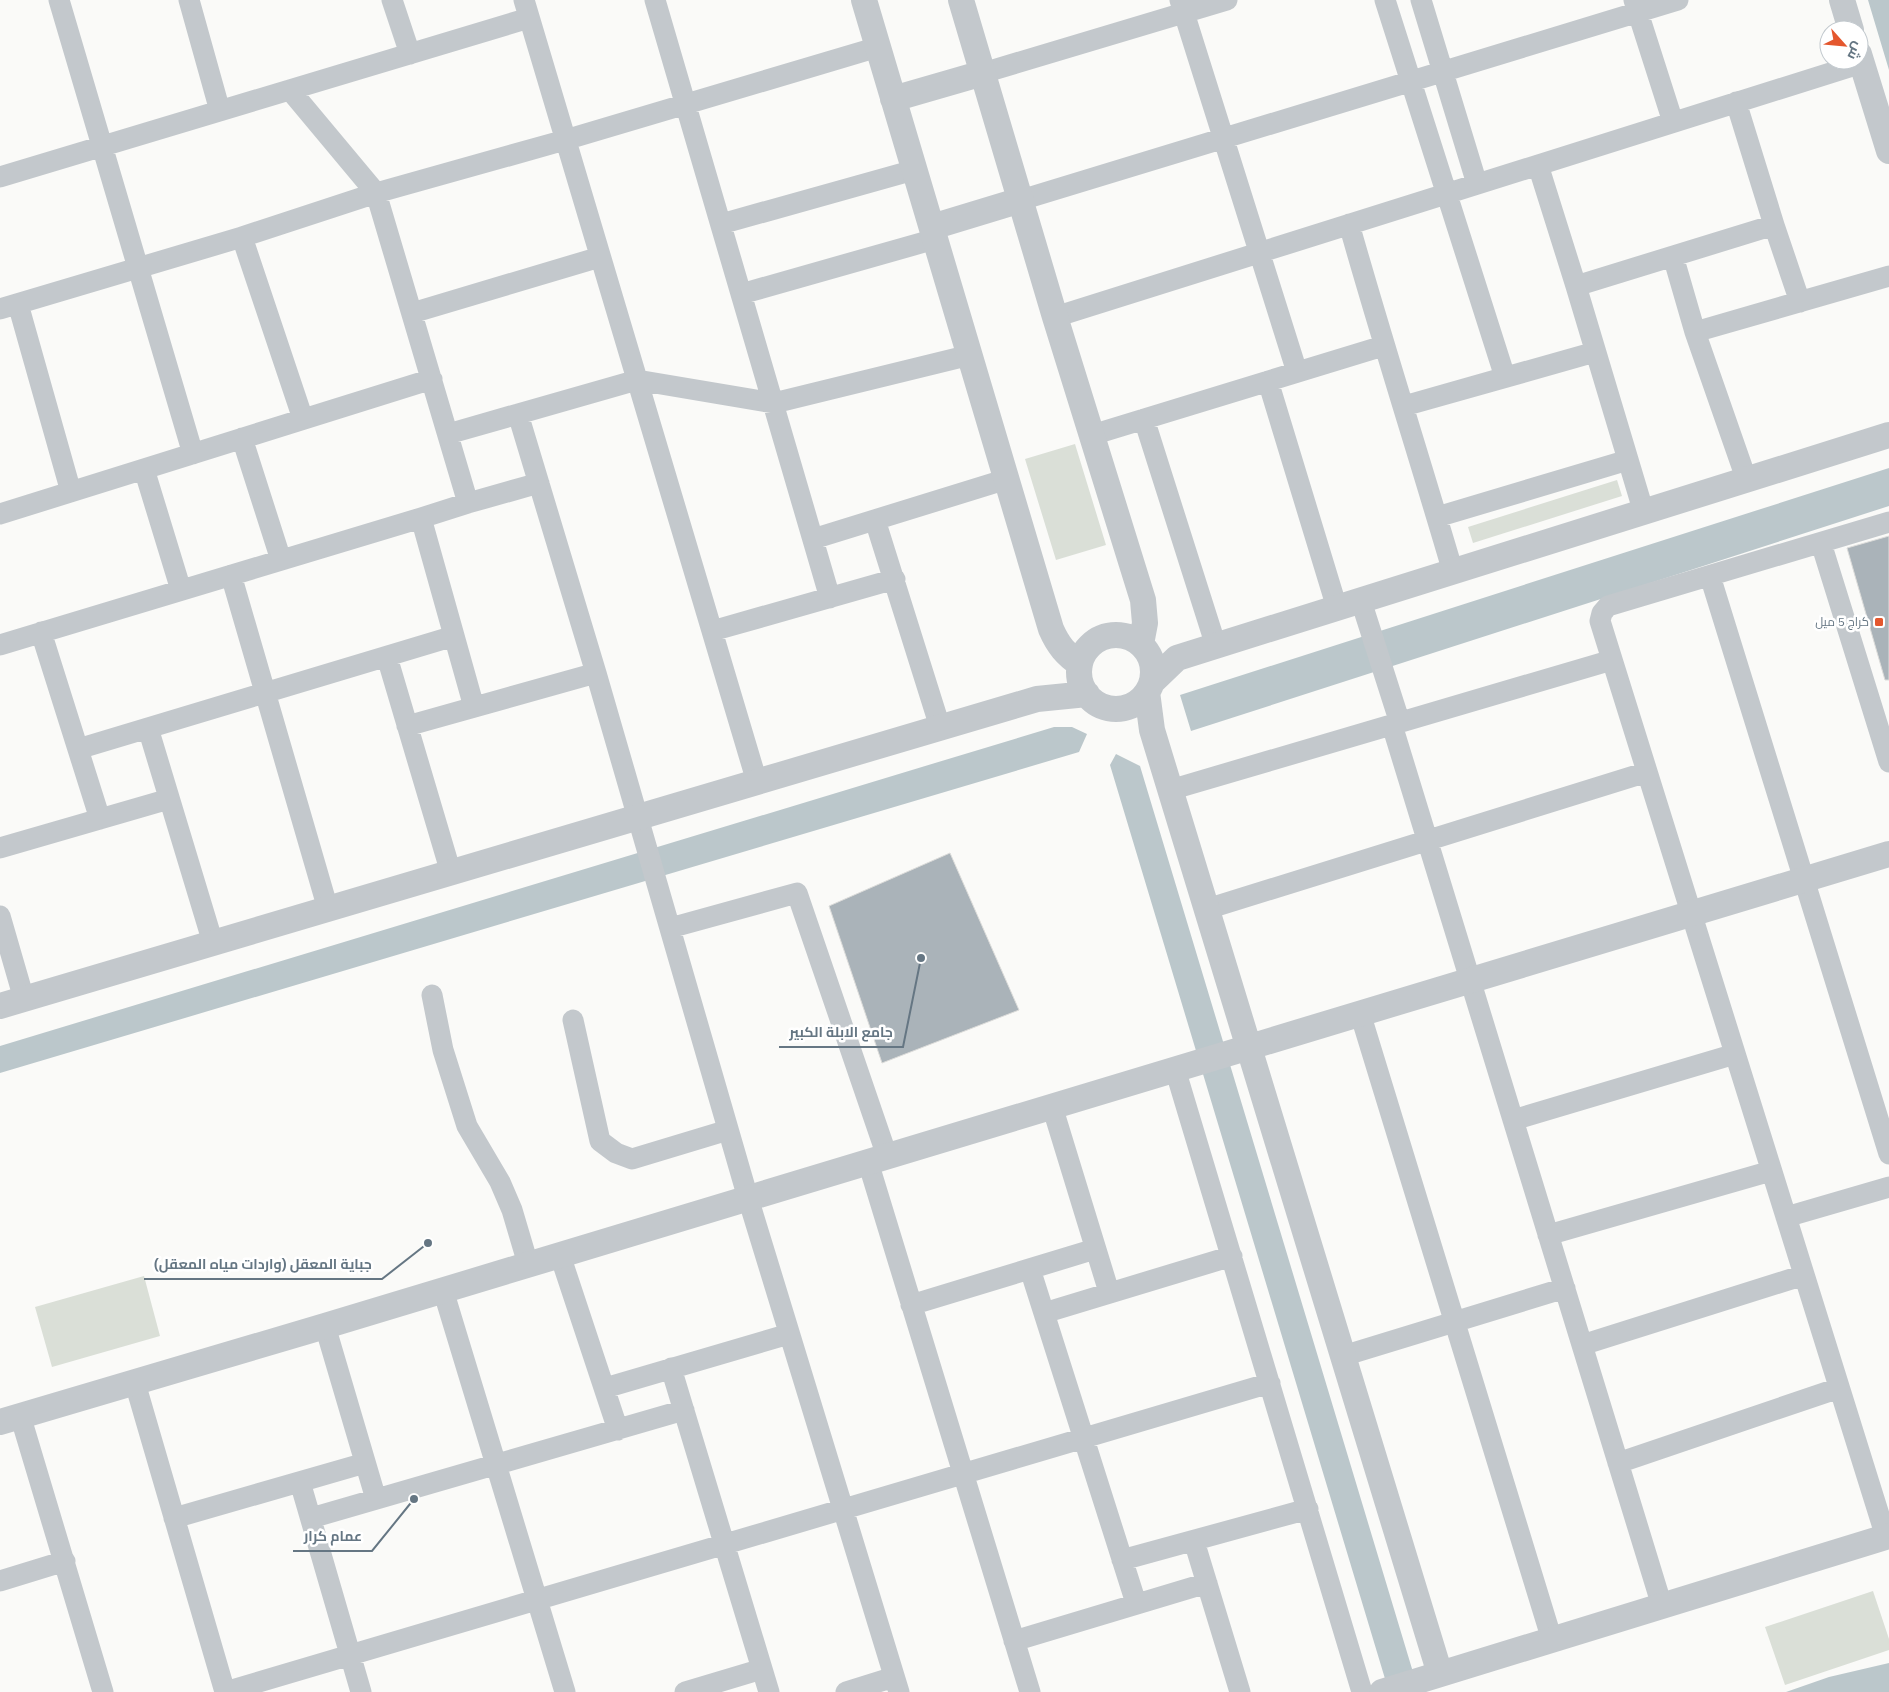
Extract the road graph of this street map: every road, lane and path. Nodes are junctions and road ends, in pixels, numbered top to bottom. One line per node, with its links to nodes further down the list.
1 (60, 0): 31 (street)
2 (190, 0): 27 (street)
3 (392, 0): 17 (street)
4 (655, 0): 26 (street)
5 (864, 0): 16 (street)
6 (961, 0): 21 (street)
7 (1227, 0): 12 (street)
8 (1384, 0): 22 (street)
9 (1421, 0): 20 (street)
10 (1678, 0): 13 (street)
11 (1842, 0): 15 (street)
12 (1182, 6): 21 (street); 29 (street)
13 (1636, 6): 20 (street); 28 (street)
14 (526, 9): 17 (street); 30 (street)
15 (1848, 20)
16 (878, 47): 24 (street); 26 (street)
17 (410, 54): 23 (street)
18 (1828, 70): 25 (street)
19 (1863, 70): 32 (street)
20 (1443, 71): 22 (street); 36 (street)
21 (983, 73): 24 (street); 39 (street)
22 (1410, 81): 29 (street); 38 (street)
23 (290, 90): 27 (street); 37 (street)
24 (893, 99): 34 (street)
25 (1736, 102): 28 (street); 42 (street)
26 (686, 105): 30 (street); 40 (street)
27 (220, 111): 31 (street)
28 (1673, 122): 33 (street)
29 (1223, 138): 39 (street); 45 (street)
30 (566, 140): 37 (street); 47 (street)
31 (102, 146): 35 (street); 48 (street)
32 (1889, 151)
33 (1538, 165): 36 (street); 50 (street)
34 (914, 170): 40 (street); 43 (street)
35 (0, 177)
36 (1477, 184): 38 (street)
37 (376, 193): 44 (street); 54 (street)
38 (1446, 193): 41 (street); 61 (street)
39 (1021, 200): 43 (street); 55 (street)
40 (721, 224): 51 (street)
41 (1348, 224): 45 (street); 57 (street)
42 (1774, 225): 46 (street); 52 (street)
43 (933, 233): 51 (street); 59 (street)
44 (242, 237): 48 (street); 68 (street)
45 (1259, 252): 55 (street); 60 (street)
46 (1673, 256): 50 (street); 56 (street)
47 (600, 257): 54 (street); 63 (street)
48 (138, 268): 53 (street); 74 (street)
49 (1889, 276): 52 (street)
50 (1576, 286): 58 (street)
51 (741, 294): 65 (street)
52 (1800, 302): 56 (street)
53 (9, 307): 80 (street)
54 (412, 313): 62 (street)
55 (1055, 317): 71 (street)
56 (1695, 332): 78 (street)
57 (1383, 346): 60 (street); 66 (street)
58 (1595, 352): 61 (street); 75 (street)
59 (970, 356): 65 (street); 77 (street)
60 (1297, 372): 64 (street)
61 (1504, 377): 66 (street)
62 (432, 379): 68 (street); 70 (street)
63 (637, 380): 65 (street); 67 (street); 98 (street)
64 (1268, 381): 69 (street); 97 (street)
65 (774, 403): 88 (street)
66 (1404, 406): 84 (street)
67 (518, 414): 70 (street); 79 (street)
68 (303, 419): 73 (street)
69 (1144, 419): 71 (street); 103 (street)
70 (448, 434): 81 (street)
71 (1092, 435): 102 (street)
72 (1889, 435): 78 (street)
73 (242, 438): 74 (street); 90 (street)
74 (193, 454): 76 (street)
75 (1628, 460): 82 (street); 84 (street)
76 (144, 469): 80 (street); 95 (street)
77 (1006, 479): 86 (street); 108 (street)
78 (1748, 481): 82 (street)
79 (539, 483): 81 (street); 107 (street)
80 (71, 492): 83 (street)
81 (468, 503): 85 (street)
82 (1644, 513): 91 (street)
83 (0, 514)
84 (1437, 517): 91 (street)
85 (421, 518): 90 (street); 100 (street)
86 (875, 520): 88 (street); 94 (street)
87 (1889, 522): 89 (street)
88 (813, 539): 96 (street)
89 (1821, 542): 93 (street); 119 (street)
90 (282, 560): 92 (street)
91 (1454, 572): 97 (street)
92 (231, 575): 95 (street); 110 (street)
93 (1710, 576): 106 (street); 130 (street)
94 (895, 579): 96 (street); 115 (street)
95 (181, 590): 99 (street)
96 (830, 598): 98 (street)
97 (1349, 604): 103 (street); 113 (street)
98 (712, 631): 121 (street)
99 (41, 632): 101 (street); 118 (street)
100 (454, 636): 104 (street); 111 (street)
101 (0, 645)
102 (1143, 646): 105 (street); 108 (street); 109 (street)
103 (1216, 646): 105 (street)
104 (387, 657): 110 (street); 114 (street)
105 (1177, 658): 109 (street)
106 (1612, 660): 113 (street); 120 (street)
107 (596, 673): 111 (street); 124 (street)
108 (1082, 677): 112 (street); 115 (street)
109 (1149, 687): 112 (street); 117 (street)
110 (266, 693): 116 (street); 131 (street)
111 (474, 707): 114 (street)
112 (1116, 709): 117 (street)
113 (1396, 724): 122 (street); 126 (street)
114 (407, 726): 129 (street)
115 (940, 727): 121 (street)
116 (148, 728): 118 (street); 123 (street)
117 (1152, 730): 122 (street)
118 (78, 749): 125 (street)
119 (1889, 762)
120 (1647, 772): 126 (street); 133 (street)
121 (757, 782): 124 (street)
122 (1170, 790): 132 (street)
123 (170, 799): 125 (street); 136 (street)
124 (638, 817): 129 (street); 135 (street)
125 (100, 819): 127 (street)
126 (1427, 841): 132 (street); 137 (street)
127 (0, 848)
128 (1889, 854): 130 (street)
129 (451, 873): 131 (street)
130 (1804, 880): 133 (street); 148 (street)
131 (328, 909): 136 (street)
132 (1207, 909): 142 (street)
133 (1691, 914): 137 (street); 143 (street)
134 (0, 916): 139 (street)
135 (670, 928): 147 (street); 149 (street)
136 (213, 943): 139 (street)
137 (1470, 980): 140 (street); 146 (street)
138 (432, 995): 158 (street)
139 (12, 1003)
140 (1360, 1014): 142 (street); 166 (street)
141 (573, 1020): 147 (street)
142 (1249, 1047): 144 (street); 170 (street)
143 (1735, 1054): 146 (street); 150 (street)
144 (1176, 1069): 145 (street); 157 (street)
145 (1052, 1106): 149 (street); 155 (street)
146 (1513, 1120): 154 (street)
147 (728, 1130): 152 (street)
148 (1889, 1154)
149 (878, 1159): 152 (street); 164 (street)
150 (1771, 1171): 153 (street); 154 (street)
151 (1889, 1187): 153 (street)
152 (748, 1198): 156 (street); 168 (street)
153 (1786, 1218): 160 (street)
154 (1548, 1235): 161 (street)
155 (1095, 1249): 159 (street); 163 (street)
156 (560, 1255): 158 (street); 174 (street)
157 (1232, 1256): 163 (street); 173 (street)
158 (528, 1264): 162 (street)
159 (1030, 1269): 164 (street); 165 (street)
160 (1804, 1275): 169 (street); 175 (street)
161 (1565, 1288): 166 (street); 169 (street)
162 (443, 1290): 167 (street); 182 (street)
163 (1109, 1292): 165 (street)
164 (912, 1305): 183 (street)
165 (1044, 1313): 179 (street)
166 (1454, 1322): 170 (street); 200 (street)
167 (325, 1326): 172 (street); 180 (street)
168 (789, 1334): 171 (street); 186 (street)
169 (1582, 1345): 181 (street)
170 (1343, 1356): 204 (street)
171 (671, 1368): 174 (street); 176 (street)
172 (135, 1383): 177 (street); 188 (street)
173 (1270, 1383): 179 (street); 187 (street)
174 (605, 1388): 178 (street)
175 (1839, 1388): 181 (street); 190 (street)
176 (684, 1410): 178 (street); 192 (street)
177 (10, 1419): 194 (street)
178 (618, 1430): 182 (street)
179 (1083, 1438): 183 (street); 193 (street)
180 (365, 1463): 184 (street); 185 (street)
181 (1618, 1463): 199 (street)
182 (496, 1465): 185 (street); 197 (street)
183 (963, 1474): 186 (street); 201 (street)
184 (300, 1482): 188 (street); 189 (street)
185 (376, 1499): 189 (street)
186 (843, 1509): 192 (street); 205 (street)
187 (1308, 1509): 191 (street); 215 (street)
188 (174, 1518): 207 (street)
189 (311, 1518): 202 (street)
190 (1887, 1537): 199 (street)
191 (1194, 1541): 193 (street); 196 (street)
192 (724, 1544): 197 (street); 203 (street)
193 (1122, 1560): 198 (street)
194 (65, 1561): 195 (street); 206 (street)
195 (0, 1581)
196 (1207, 1583): 198 (street); 214 (street)
197 (537, 1600): 202 (street); 209 (street)
198 (1136, 1604): 201 (street)
199 (1662, 1606): 200 (street)
200 (1552, 1640): 204 (street)
201 (1014, 1641): 213 (street)
202 (350, 1655): 207 (street); 208 (street)
203 (762, 1669): 210 (street); 211 (street)
204 (1440, 1674): 216 (street)
205 (896, 1684): 212 (street)
206 (104, 1692)
207 (225, 1692)
208 (361, 1692)
209 (565, 1692)
210 (688, 1692)
211 (769, 1692)
212 (846, 1692)
213 (1030, 1692)
214 (1240, 1692)
215 (1362, 1692)
216 (1382, 1692)

